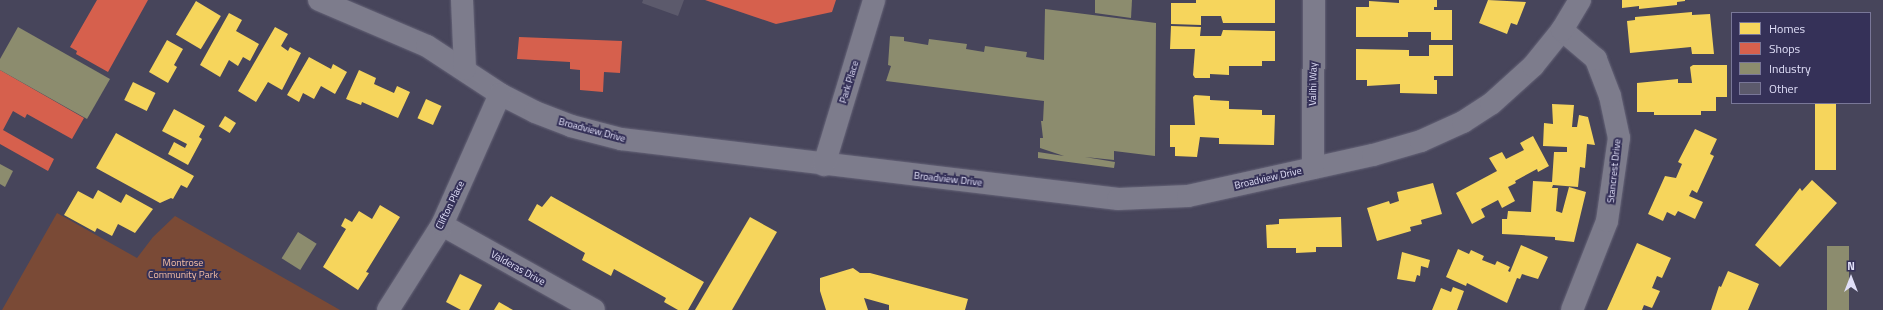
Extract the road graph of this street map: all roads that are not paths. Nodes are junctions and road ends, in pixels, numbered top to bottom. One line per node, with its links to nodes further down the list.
1 (319, 0): 7 (street, Broadview Drive)
2 (462, 0): 7 (street)
3 (874, 0): 9 (street, Park Place)
4 (1314, 0): 10 (street, Valihi Way)
5 (1580, 0): 6 (street)
6 (1562, 30): 10 (street, Broadview Drive); 14 (street, Stancrest Drive)
7 (465, 69): 8 (street, Broadview Drive)
8 (500, 94): 9 (street, Broadview Drive); 11 (street, Clifton Place)
9 (824, 165): 10 (street, Broadview Drive)
10 (1313, 168)
11 (442, 225): 12 (street, Clifton Place); 13 (street, Valderas Drive)
12 (388, 310)
13 (594, 310)
14 (1572, 310)

